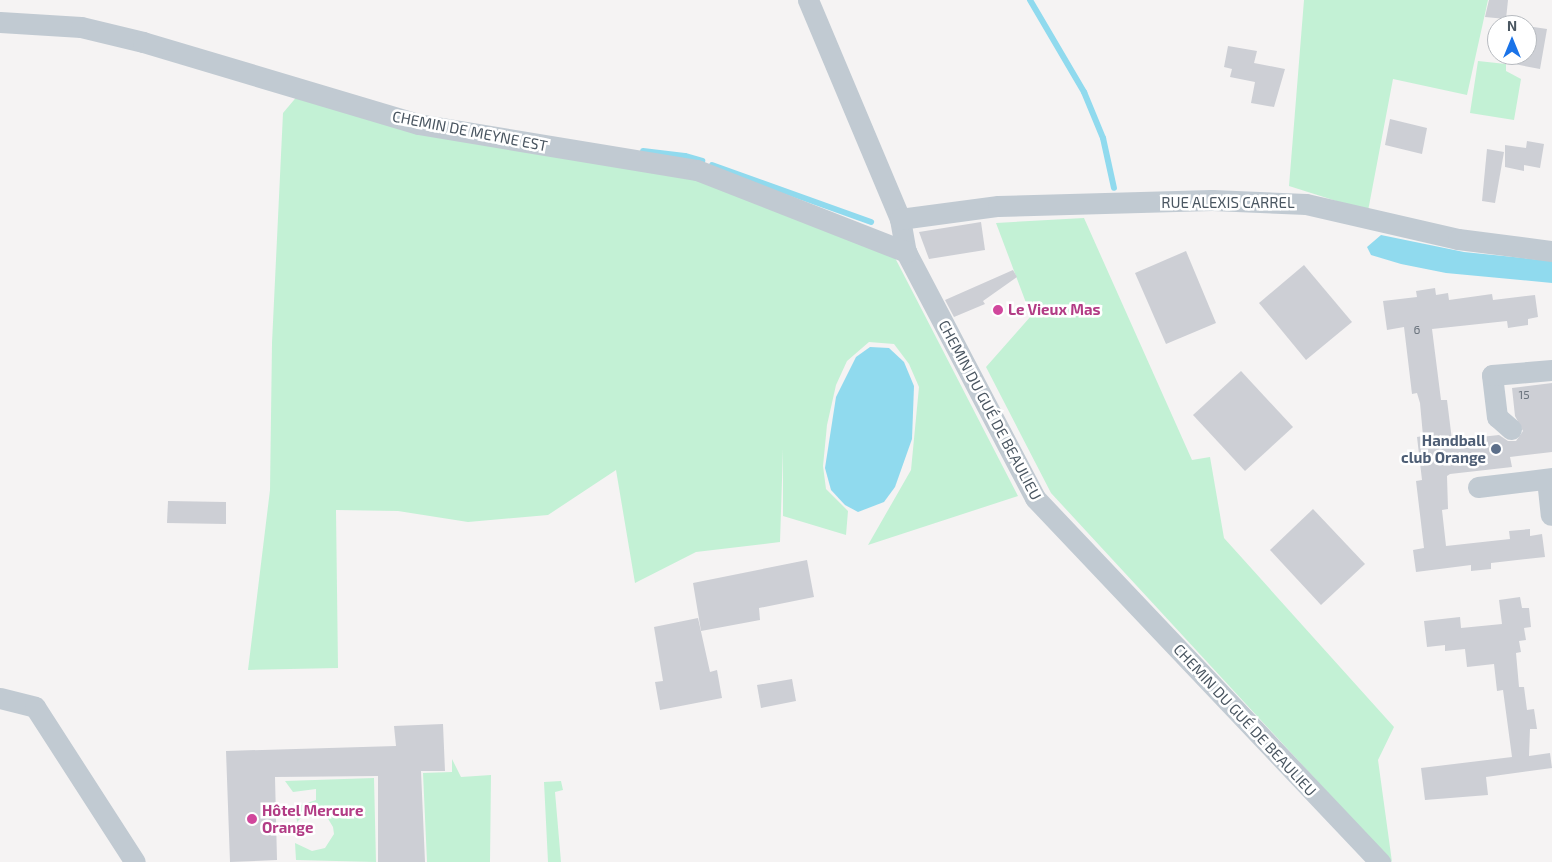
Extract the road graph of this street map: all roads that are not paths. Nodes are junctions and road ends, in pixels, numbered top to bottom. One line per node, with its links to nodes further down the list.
1 (808, 0): 3 (street, CHEMIN DU GUÉ DE BEAULIEU)
2 (0, 22): 5 (street, CHEMIN DE MEYNE EST)
3 (900, 219): 4 (street, RUE ALEXIS CARREL); 5 (street, CHEMIN DU GUÉ DE BEAULIEU)
4 (1552, 251)
5 (906, 252): 13 (street, CHEMIN DU GUÉ DE BEAULIEU)
6 (1552, 370): 7 (street)
7 (1511, 429)
8 (1550, 478): 9 (street); 10 (street)
9 (1478, 487)
10 (1551, 514)
11 (0, 698): 12 (street)
12 (135, 862)
13 (1380, 862)

